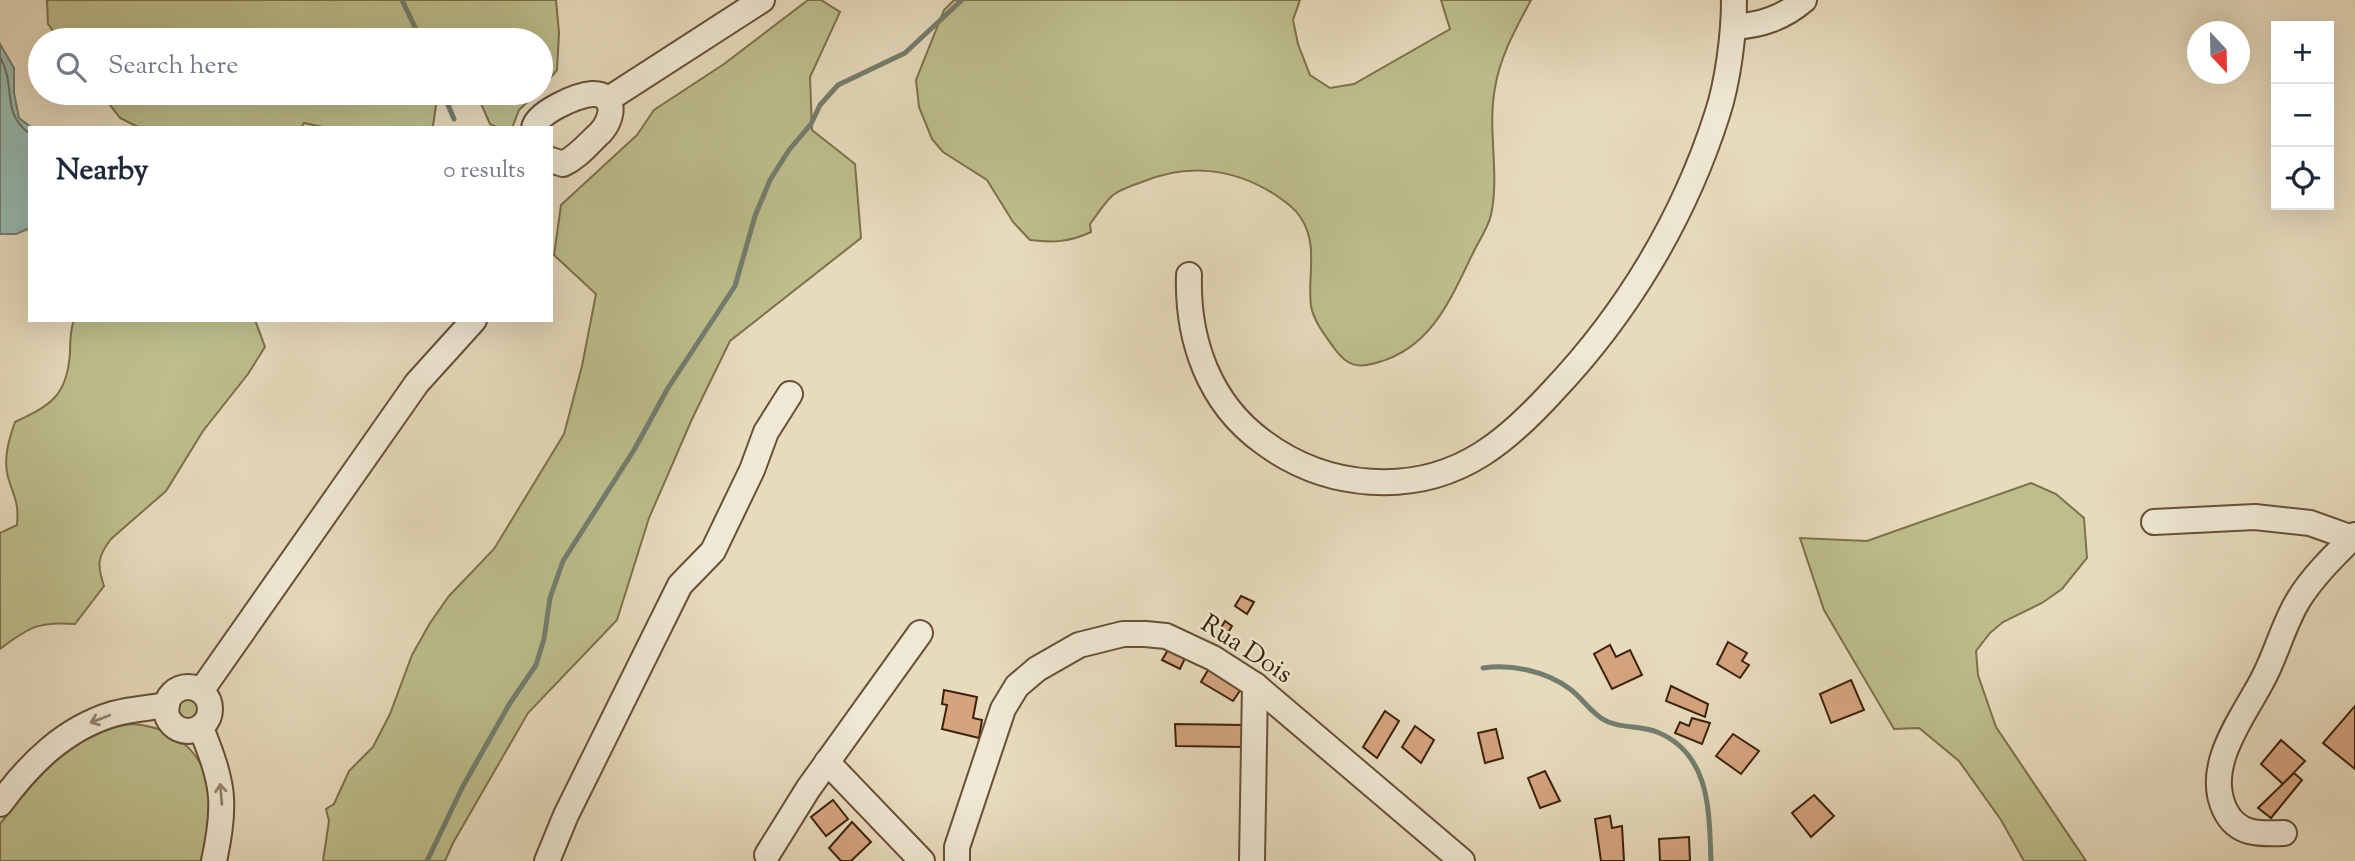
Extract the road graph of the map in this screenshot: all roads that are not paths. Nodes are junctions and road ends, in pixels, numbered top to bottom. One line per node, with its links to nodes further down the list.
1 (762, 0): 5 (street)
2 (1734, 0): 4 (street)
3 (1804, 0): 4 (street)
4 (1734, 27): 8 (street)
5 (607, 100): 6 (street); 7 (street)
6 (534, 126)
7 (555, 168)
8 (1189, 275)
9 (472, 322): 15 (street)
10 (790, 394): 23 (street)
11 (2154, 522): 12 (street)
12 (2354, 536): 20 (street)
13 (920, 633): 18 (street)
14 (1255, 685): 25 (street, Rua Dois); 26 (street); 27 (street, Rua Dois)
15 (201, 691): 16 (street); 17 (street)
16 (167, 705): 17 (street); 19 (street, one-way to 19)
17 (201, 728): 22 (street, one-way to 17)
18 (827, 762): 21 (street); 24 (street)
19 (0, 804)
20 (2284, 833)
21 (767, 855)
22 (214, 861)
23 (547, 861)
24 (922, 861)
25 (957, 861)
26 (1252, 861)
27 (1462, 861)

